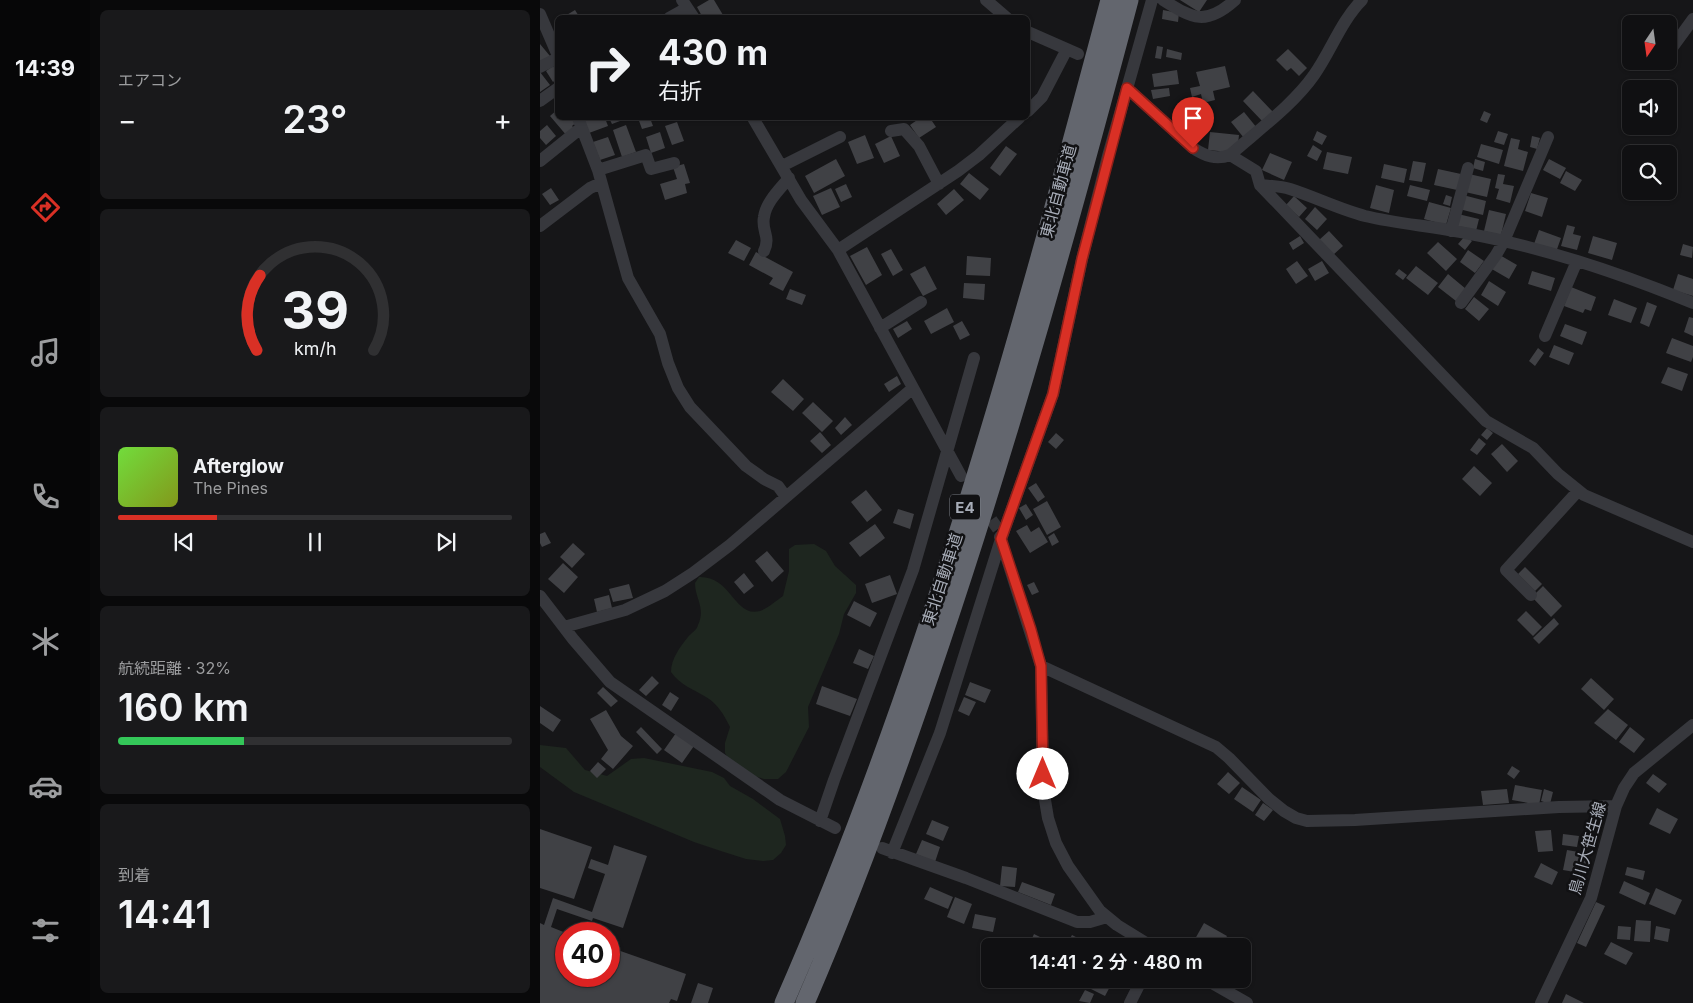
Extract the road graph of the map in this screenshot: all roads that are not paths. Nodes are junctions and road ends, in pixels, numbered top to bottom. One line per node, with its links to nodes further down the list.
1 (986, 0): 10 (street)
2 (1110, 0): 68 (highway, 東北自動車道 / E4)
3 (1129, 0): 69 (highway, 東北自動車道 / E4)
4 (1235, 0): 6 (street)
5 (1362, 0): 27 (street)
6 (1156, 1): 17 (street)
7 (688, 8): 9 (street)
8 (540, 14): 14 (street)
9 (675, 15)
10 (1004, 15)
11 (1693, 19): 13 (street)
12 (1030, 33): 20 (street)
13 (1678, 40)
14 (555, 50)
15 (555, 59): 16 (street)
16 (540, 67)
17 (1127, 88): 27 (street); 54 (street)
18 (555, 90): 19 (street)
19 (540, 101)
20 (1030, 109)
21 (754, 120): 30 (street)
22 (1018, 120): 35 (street)
23 (579, 123): 28 (street); 32 (street)
24 (891, 131): 35 (street)
25 (840, 137): 30 (street)
26 (1548, 137): 39 (street)
27 (1230, 155): 36 (street)
28 (540, 161)
29 (674, 163): 32 (street)
30 (782, 166): 33 (street)
31 (1468, 168): 38 (street)
32 (598, 170): 34 (street)
33 (789, 178): 40 (street); 41 (street)
34 (601, 183): 37 (street); 53 (street)
35 (939, 184): 40 (street)
36 (1260, 185): 38 (street); 52 (street)
37 (540, 226)
38 (1451, 231): 39 (street)
39 (1504, 241): 42 (street); 44 (street)
40 (838, 250): 46 (street)
41 (764, 251)
42 (1577, 261): 45 (street); 47 (street)
43 (921, 302): 46 (street)
44 (1461, 303)
45 (1693, 303)
46 (880, 328): 49 (street)
47 (1545, 336)
48 (974, 358): 50 (street)
49 (913, 388): 50 (street); 53 (street)
50 (946, 451): 51 (street); 62 (street)
51 (961, 476)
52 (1578, 491): 55 (street); 56 (street)
53 (786, 497): 58 (street)
54 (999, 534): 59 (street); 64 (street)
55 (1693, 542)
56 (1531, 595)
57 (540, 596): 58 (street)
58 (564, 627): 62 (street)
59 (1041, 666): 61 (street); 64 (street)
60 (1693, 724): 61 (street, 鳥川大笹生線)
61 (1616, 806): 72 (street, 鳥川大笹生線)
62 (820, 822): 63 (street)
63 (835, 828)
64 (1107, 917): 65 (street)
65 (1139, 938)
66 (1138, 988): 70 (street)
67 (1221, 988): 71 (street)
68 (784, 1003)
69 (805, 1003)
70 (1130, 1003)
71 (1247, 1003)
72 (1541, 1003)

